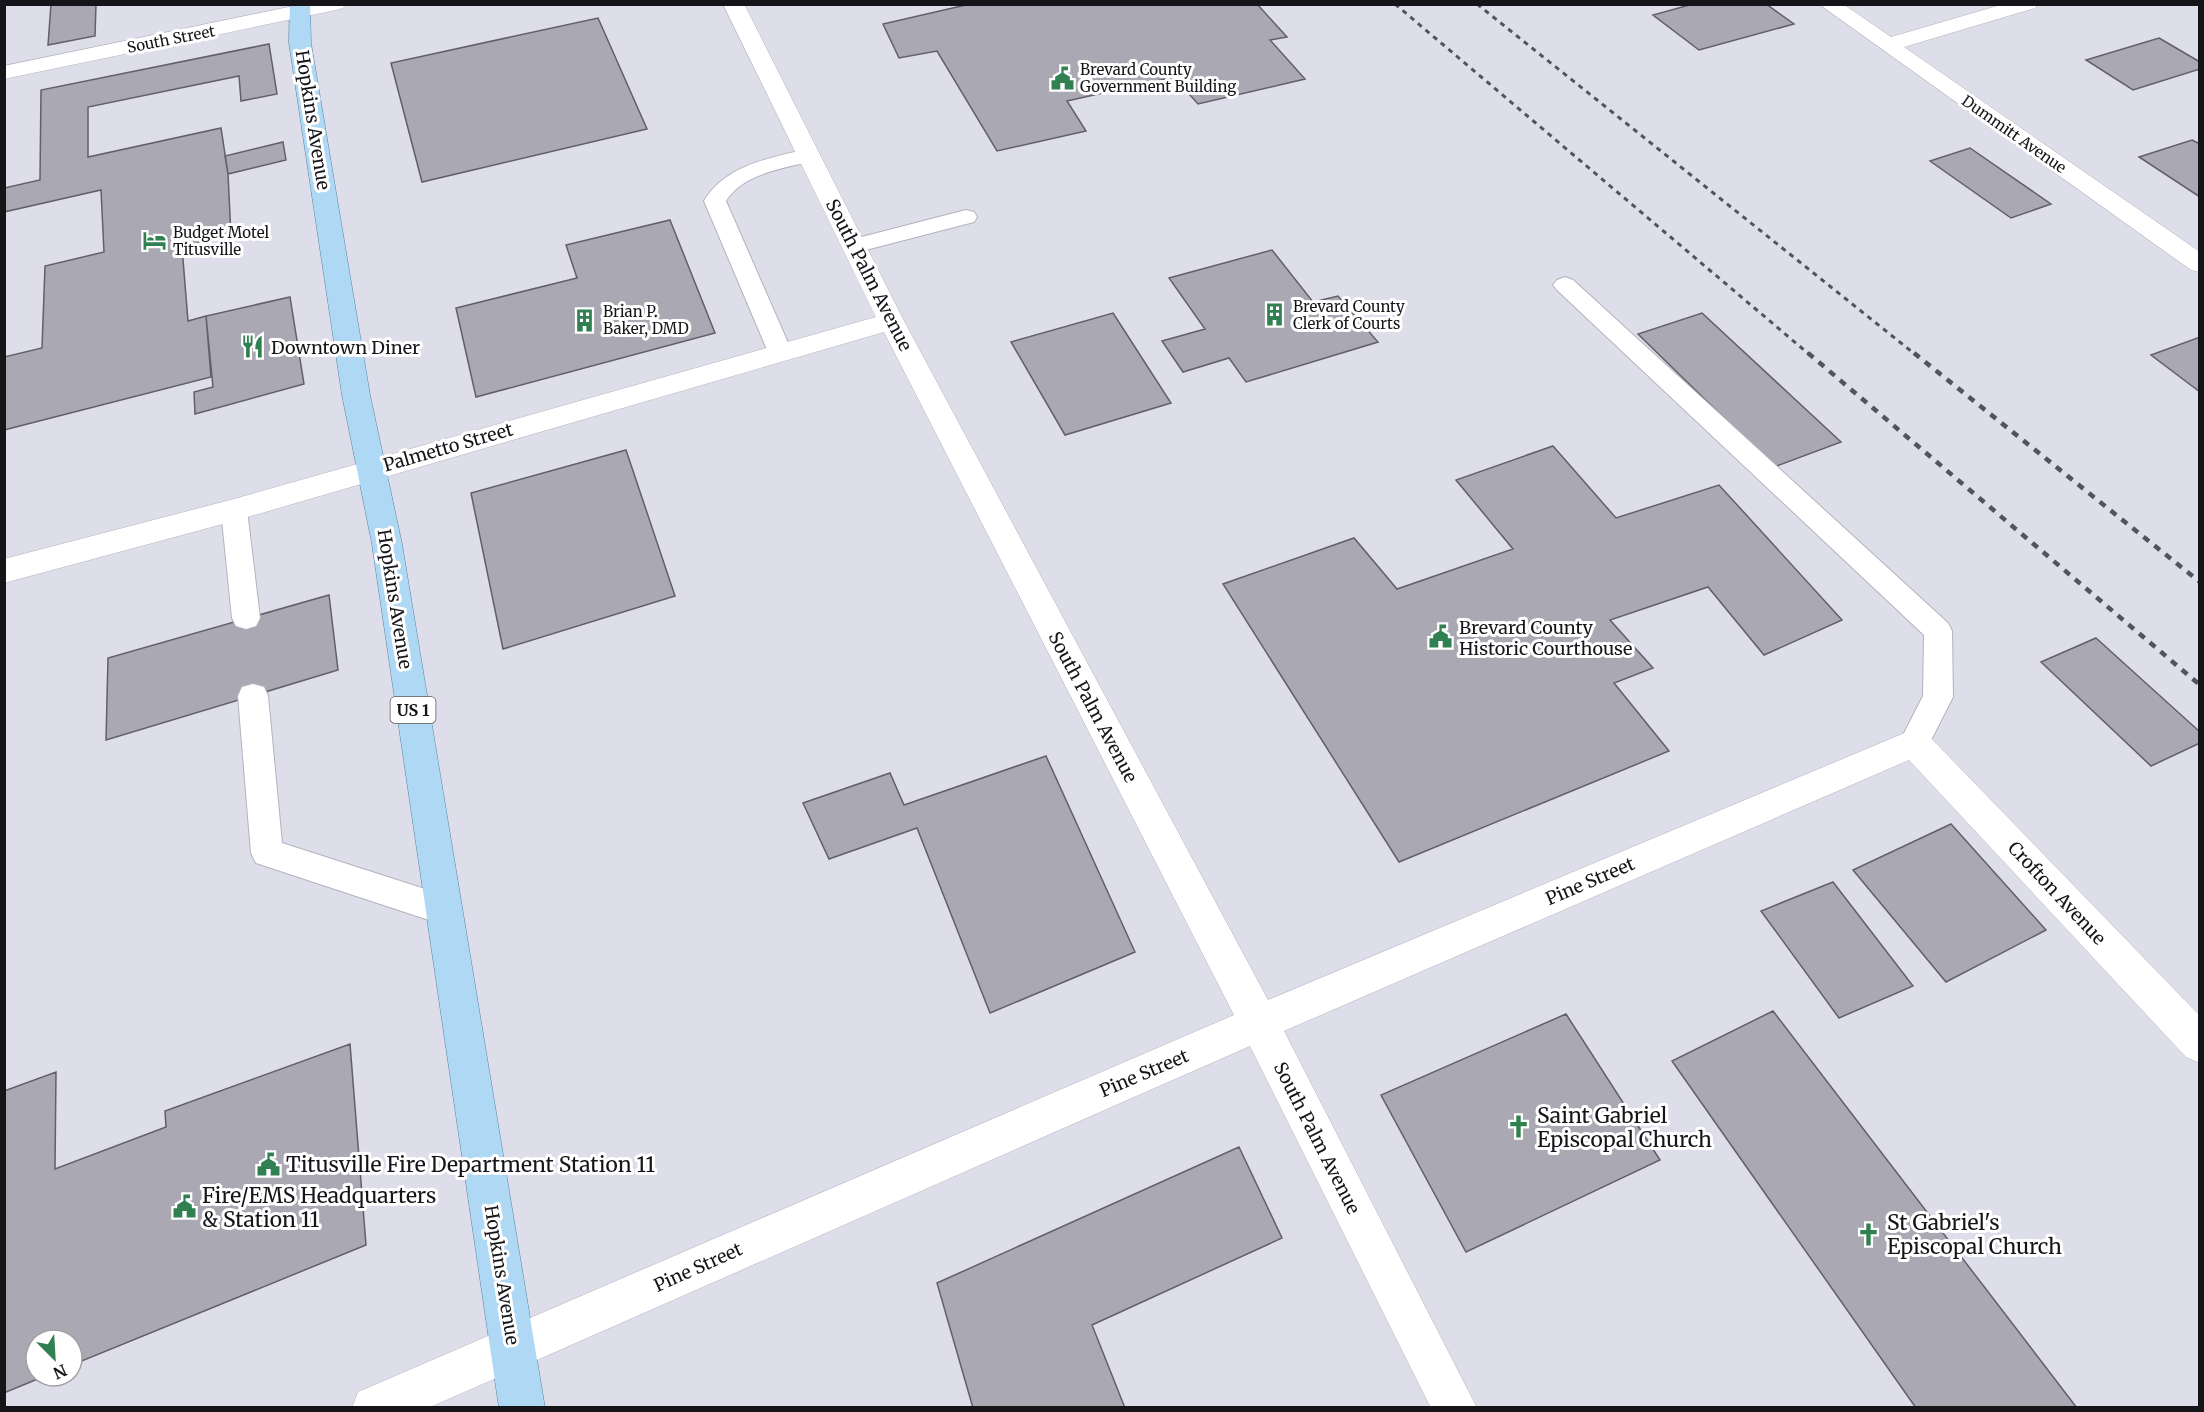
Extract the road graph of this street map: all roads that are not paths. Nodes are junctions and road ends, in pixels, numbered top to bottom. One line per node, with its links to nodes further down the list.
1 (336, 4): 5 (street, South Street)
2 (733, 4): 8 (street, South Palm Avenue)
3 (1829, 4): 6 (street, Dummitt Avenue)
4 (2028, 4): 6 (street)
5 (300, 9): 7 (street, South Street); 15 (main road, Hopkins Avenue / US 1)
6 (1887, 45): 11 (street, Dummitt Avenue)
7 (4, 73)
8 (808, 155): 10 (street, South Palm Avenue); 14 (lane)
9 (966, 216): 10 (lane)
10 (854, 246): 13 (street, South Palm Avenue)
11 (2199, 264)
12 (1565, 285): 20 (lane)
13 (891, 321): 14 (street, Palmetto Street); 22 (street, South Palm Avenue)
14 (780, 352): 15 (street, Palmetto Street)
15 (372, 469): 16 (street, Palmetto Street); 21 (main road, Hopkins Avenue / US 1)
16 (234, 510): 17 (street, Palmetto Street); 18 (lane)
17 (4, 571)
18 (246, 618)
19 (253, 696): 21 (lane)
20 (1914, 743): 22 (street, Pine Street); 23 (street, Crofton Avenue)
21 (444, 910): 24 (main road, Hopkins Avenue / US 1)
22 (1259, 1023): 24 (street, Pine Street); 27 (street, South Palm Avenue)
23 (2199, 1044)
24 (513, 1348): 25 (street, Pine Street); 26 (main road, Hopkins Avenue / US 1)
25 (374, 1407)
26 (522, 1407)
27 (1455, 1407)

